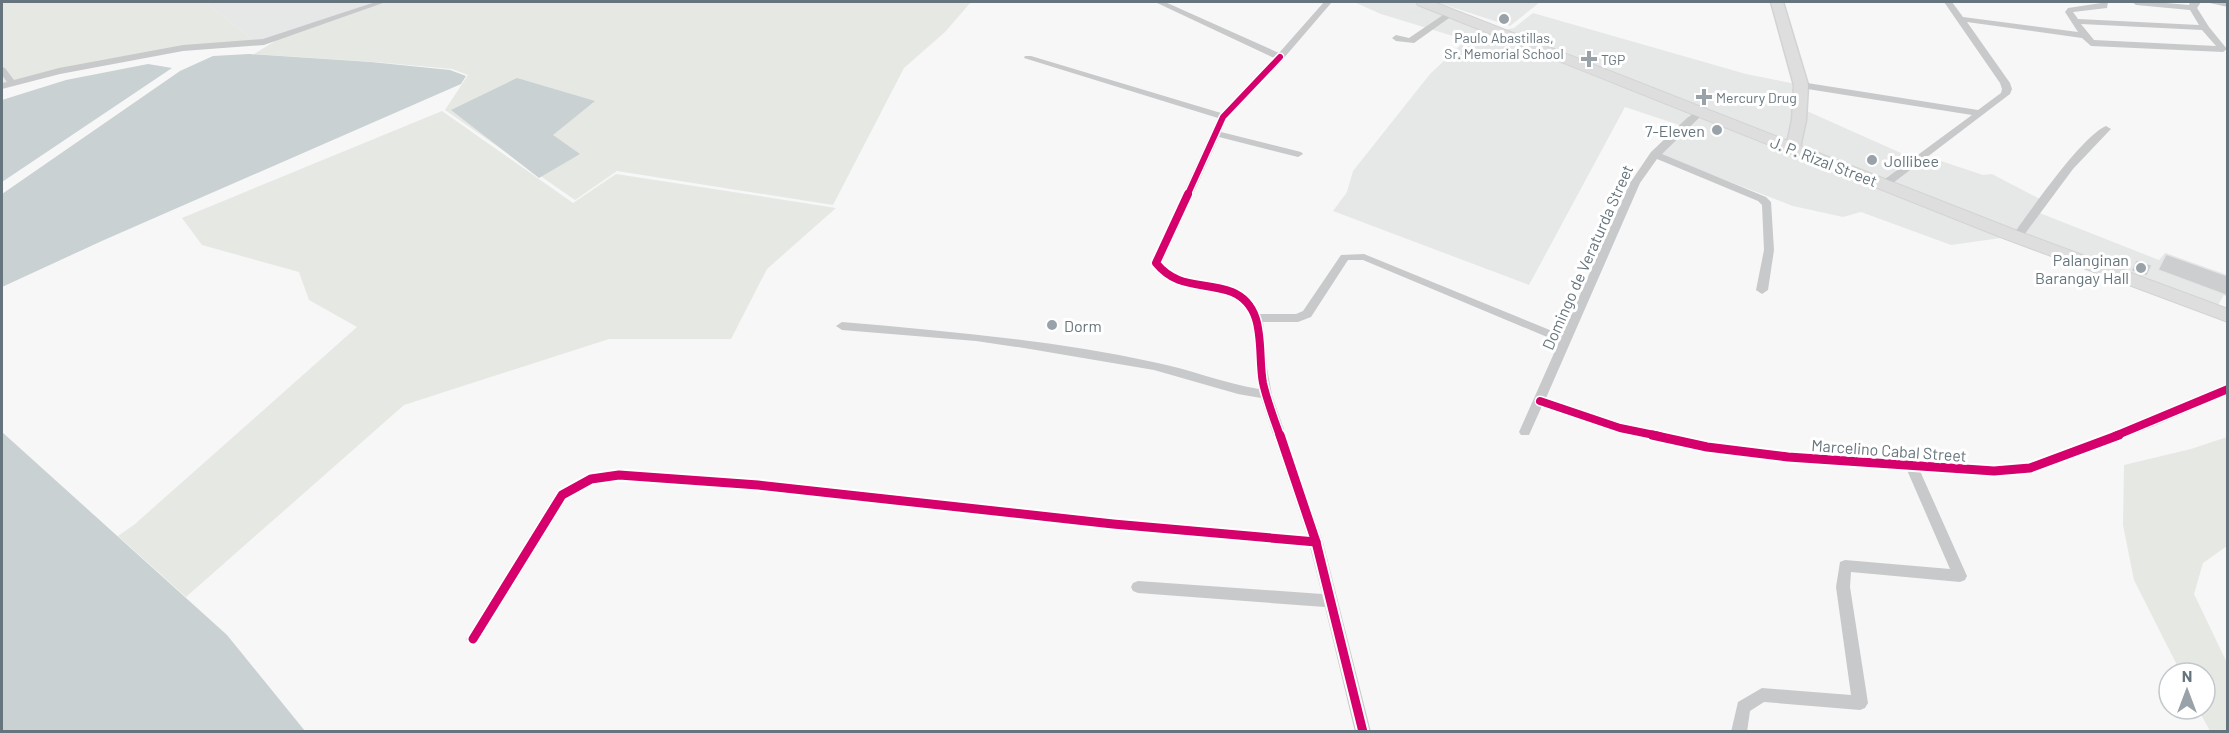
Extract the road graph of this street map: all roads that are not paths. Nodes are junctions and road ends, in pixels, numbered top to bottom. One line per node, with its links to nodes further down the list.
1 (382, 2): 21 (street)
2 (1159, 2): 18 (street)
3 (1328, 2): 18 (street)
4 (1423, 2): 12 (main road, J. P. Rizal Street)
5 (1777, 2): 22 (main road)
6 (1948, 2): 13 (street)
7 (2104, 2): 14 (street)
8 (2136, 2): 10 (street)
9 (2209, 2): 11 (street)
10 (2195, 4): 15 (street)
11 (2228, 4)
12 (1452, 13): 17 (street); 24 (main road, J. P. Rizal Street)
13 (1960, 19): 16 (street); 25 (street)
14 (2075, 21): 15 (street); 16 (street)
15 (2205, 28): 16 (street)
16 (2085, 36)
17 (1396, 39)
18 (1280, 57): 26 (street)
19 (1028, 58): 26 (street)
20 (2, 70): 21 (street)
21 (12, 82): 23 (street)
22 (1801, 85): 25 (street); 29 (main road)
23 (2, 86)
24 (1700, 112): 29 (main road, J. P. Rizal Street); 31 (street, Domingo de Veraturda Street)
25 (1980, 113): 32 (street)
26 (1223, 117): 28 (street)
27 (2106, 129): 33 (street)
28 (1215, 133): 30 (street); 36 (street)
29 (1792, 148): 32 (main road, J. P. Rizal Street)
30 (1298, 154)
31 (1654, 154): 34 (street); 38 (street, Domingo de Veraturda Street)
32 (1885, 184): 33 (main road, J. P. Rizal Street)
33 (2017, 237): 35 (main road, J. P. Rizal Street)
34 (1762, 290)
35 (2226, 312)
36 (1257, 318): 38 (street); 40 (street)
37 (842, 326): 40 (street)
38 (1566, 341): 41 (street, Domingo de Veraturda Street)
39 (2228, 389): 43 (street, Marcelino Cabal Street)
40 (1266, 395): 44 (street)
41 (1540, 401): 42 (street, Domingo de Veraturda Street); 43 (street, Marcelino Cabal Street)
42 (1525, 432)
43 (1912, 467): 49 (street)
44 (1316, 543): 46 (street); 47 (street)
45 (1138, 587): 46 (street)
46 (1331, 601): 48 (street)
47 (473, 639)
48 (1363, 732)
49 (1738, 732)

